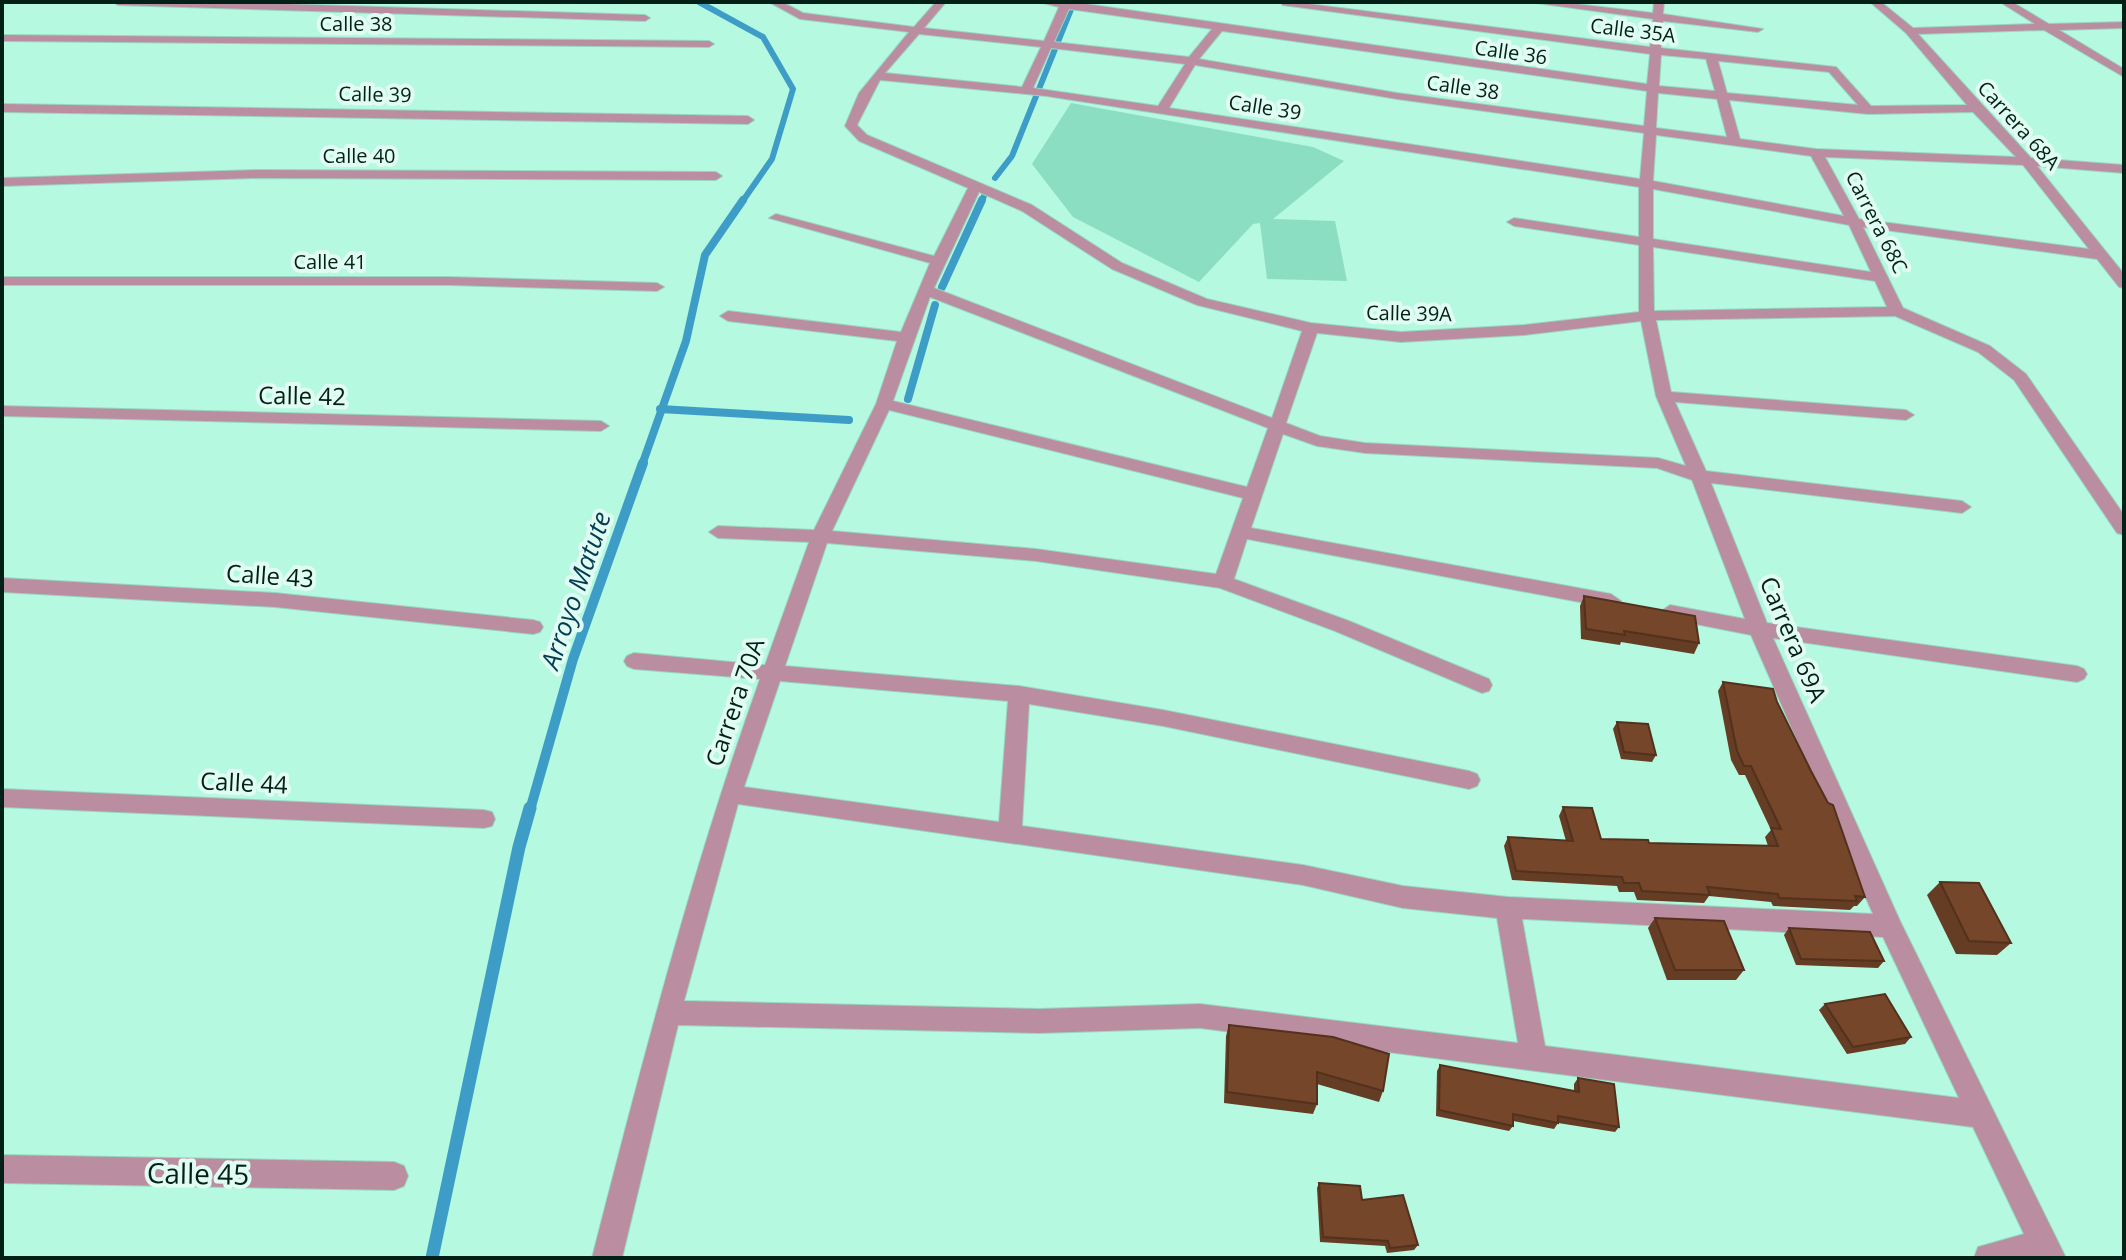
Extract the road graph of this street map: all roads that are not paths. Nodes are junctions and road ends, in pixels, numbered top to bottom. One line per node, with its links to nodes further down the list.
1 (118, 2): 11 (street)
2 (774, 2): 17 (street, Calle 38)
3 (941, 2): 17 (street)
4 (1044, 2): 9 (street, Calle 36)
5 (1534, 2): 12 (street)
6 (1875, 2): 18 (street, Carrera 68A)
7 (2005, 2): 15 (street)
8 (1288, 3): 12 (street, Calle 35A)
9 (1070, 5): 14 (street, Calle 36); 21 (street)
10 (1658, 9): 12 (street); 16 (street); 22 (street, Carrera 69A)
11 (645, 18)
12 (1549, 20): 22 (street, Calle 35A)
13 (2124, 25): 15 (street)
14 (1220, 26): 24 (street); 27 (street, Calle 36)
15 (2045, 27): 18 (street); 25 (street)
16 (1758, 29)
17 (915, 30): 21 (street, Calle 38); 26 (street)
18 (1910, 31): 31 (street, Carrera 68A)
19 (2, 38): 20 (street, Calle 38)
20 (709, 44)
21 (1057, 45): 24 (street, Calle 38); 28 (street)
22 (1656, 51): 23 (street, Calle 35A); 27 (street, Carrera 69A)
23 (1711, 57): 29 (street); 32 (street, Calle 35A)
24 (1192, 61): 33 (street); 35 (street, Calle 38)
25 (2123, 72)
26 (877, 76): 28 (street, Calle 39); 43 (street, Calle 39A)
27 (1655, 89): 29 (street, Calle 36); 35 (street, Carrera 69A)
28 (1029, 91): 33 (street, Calle 39)
29 (1721, 95): 32 (street, Calle 36); 36 (street)
30 (2, 108): 34 (street, Calle 39)
31 (1976, 108): 32 (street, Calle 36); 38 (street, Carrera 68A)
32 (1868, 110)
33 (1161, 111): 42 (street, Calle 39)
34 (748, 120)
35 (1648, 130): 36 (street, Calle 38); 42 (street, Carrera 69A)
36 (1734, 141): 37 (street, Calle 38)
37 (1816, 153): 38 (street, Calle 38); 46 (street, Carrera 68C)
38 (2027, 161): 39 (street, Calle 38); 48 (street, Carrera 68A)
39 (2124, 169)
40 (716, 176): 41 (street, Calle 40)
41 (2, 182)
42 (1646, 184): 46 (street, Calle 39); 47 (street, Carrera 69A)
43 (975, 187): 49 (street, Carrera 70A); 58 (street, Calle 39A)
44 (776, 218): 49 (street)
45 (1514, 222): 47 (street)
46 (1854, 222): 48 (street, Calle 39); 50 (street, Carrera 68C)
47 (1649, 240): 50 (street); 57 (street, Carrera 69A)
48 (2101, 255): 52 (street, Carrera 68A)
49 (938, 261): 54 (street, Carrera 70A)
50 (1878, 277): 55 (street, Carrera 68C)
51 (2, 281): 53 (street, Calle 41)
52 (2124, 284)
53 (657, 287)
54 (926, 290): 59 (street, Carrera 70A); 64 (street)
55 (1897, 311): 57 (street, Calle 39A); 69 (street, Calle 39A)
56 (728, 316): 59 (street)
57 (1647, 316): 58 (street, Calle 39A); 60 (street, Carrera 69A)
58 (1311, 328): 64 (street)
59 (906, 337): 61 (street, Carrera 70A)
60 (1664, 396): 63 (street); 66 (street, Carrera 69A)
61 (884, 404): 67 (street); 72 (street, Carrera 70A)
62 (2, 411): 65 (street, Calle 42)
63 (1906, 415)
64 (1276, 424): 66 (street); 67 (street)
65 (601, 426)
66 (1699, 476): 68 (street); 76 (street, Carrera 69A)
67 (1252, 494): 71 (street)
68 (1962, 507)
69 (2124, 529)
70 (718, 532): 72 (street)
71 (1242, 532): 73 (street); 76 (street)
72 (820, 536): 73 (street); 78 (street, Carrera 70A)
73 (1223, 582): 80 (street)
74 (2, 585): 75 (street, Calle 43)
75 (533, 627)
76 (1759, 629): 79 (street); 88 (street, Carrera 69A)
77 (634, 661): 78 (street)
78 (773, 671): 81 (street); 83 (street, Carrera 70A)
79 (2077, 674)
80 (1482, 685)
81 (1019, 694): 82 (street); 86 (street)
82 (1469, 780)
83 (730, 794): 86 (street); 89 (street, Carrera 70A)
84 (2, 798): 85 (street, Calle 44)
85 (484, 819)
86 (1010, 831): 87 (street)
87 (1508, 908): 88 (street); 90 (street)
88 (1890, 926): 91 (street, Carrera 69A)
89 (668, 1013): 90 (street); 95 (street, Carrera 70A)
90 (1534, 1059): 91 (street)
91 (1982, 1114): 94 (street, Carrera 69A)
92 (2, 1169): 93 (street, Calle 45)
93 (394, 1176)
94 (2047, 1250): 96 (street)
95 (607, 1258)
96 (1989, 1258)

